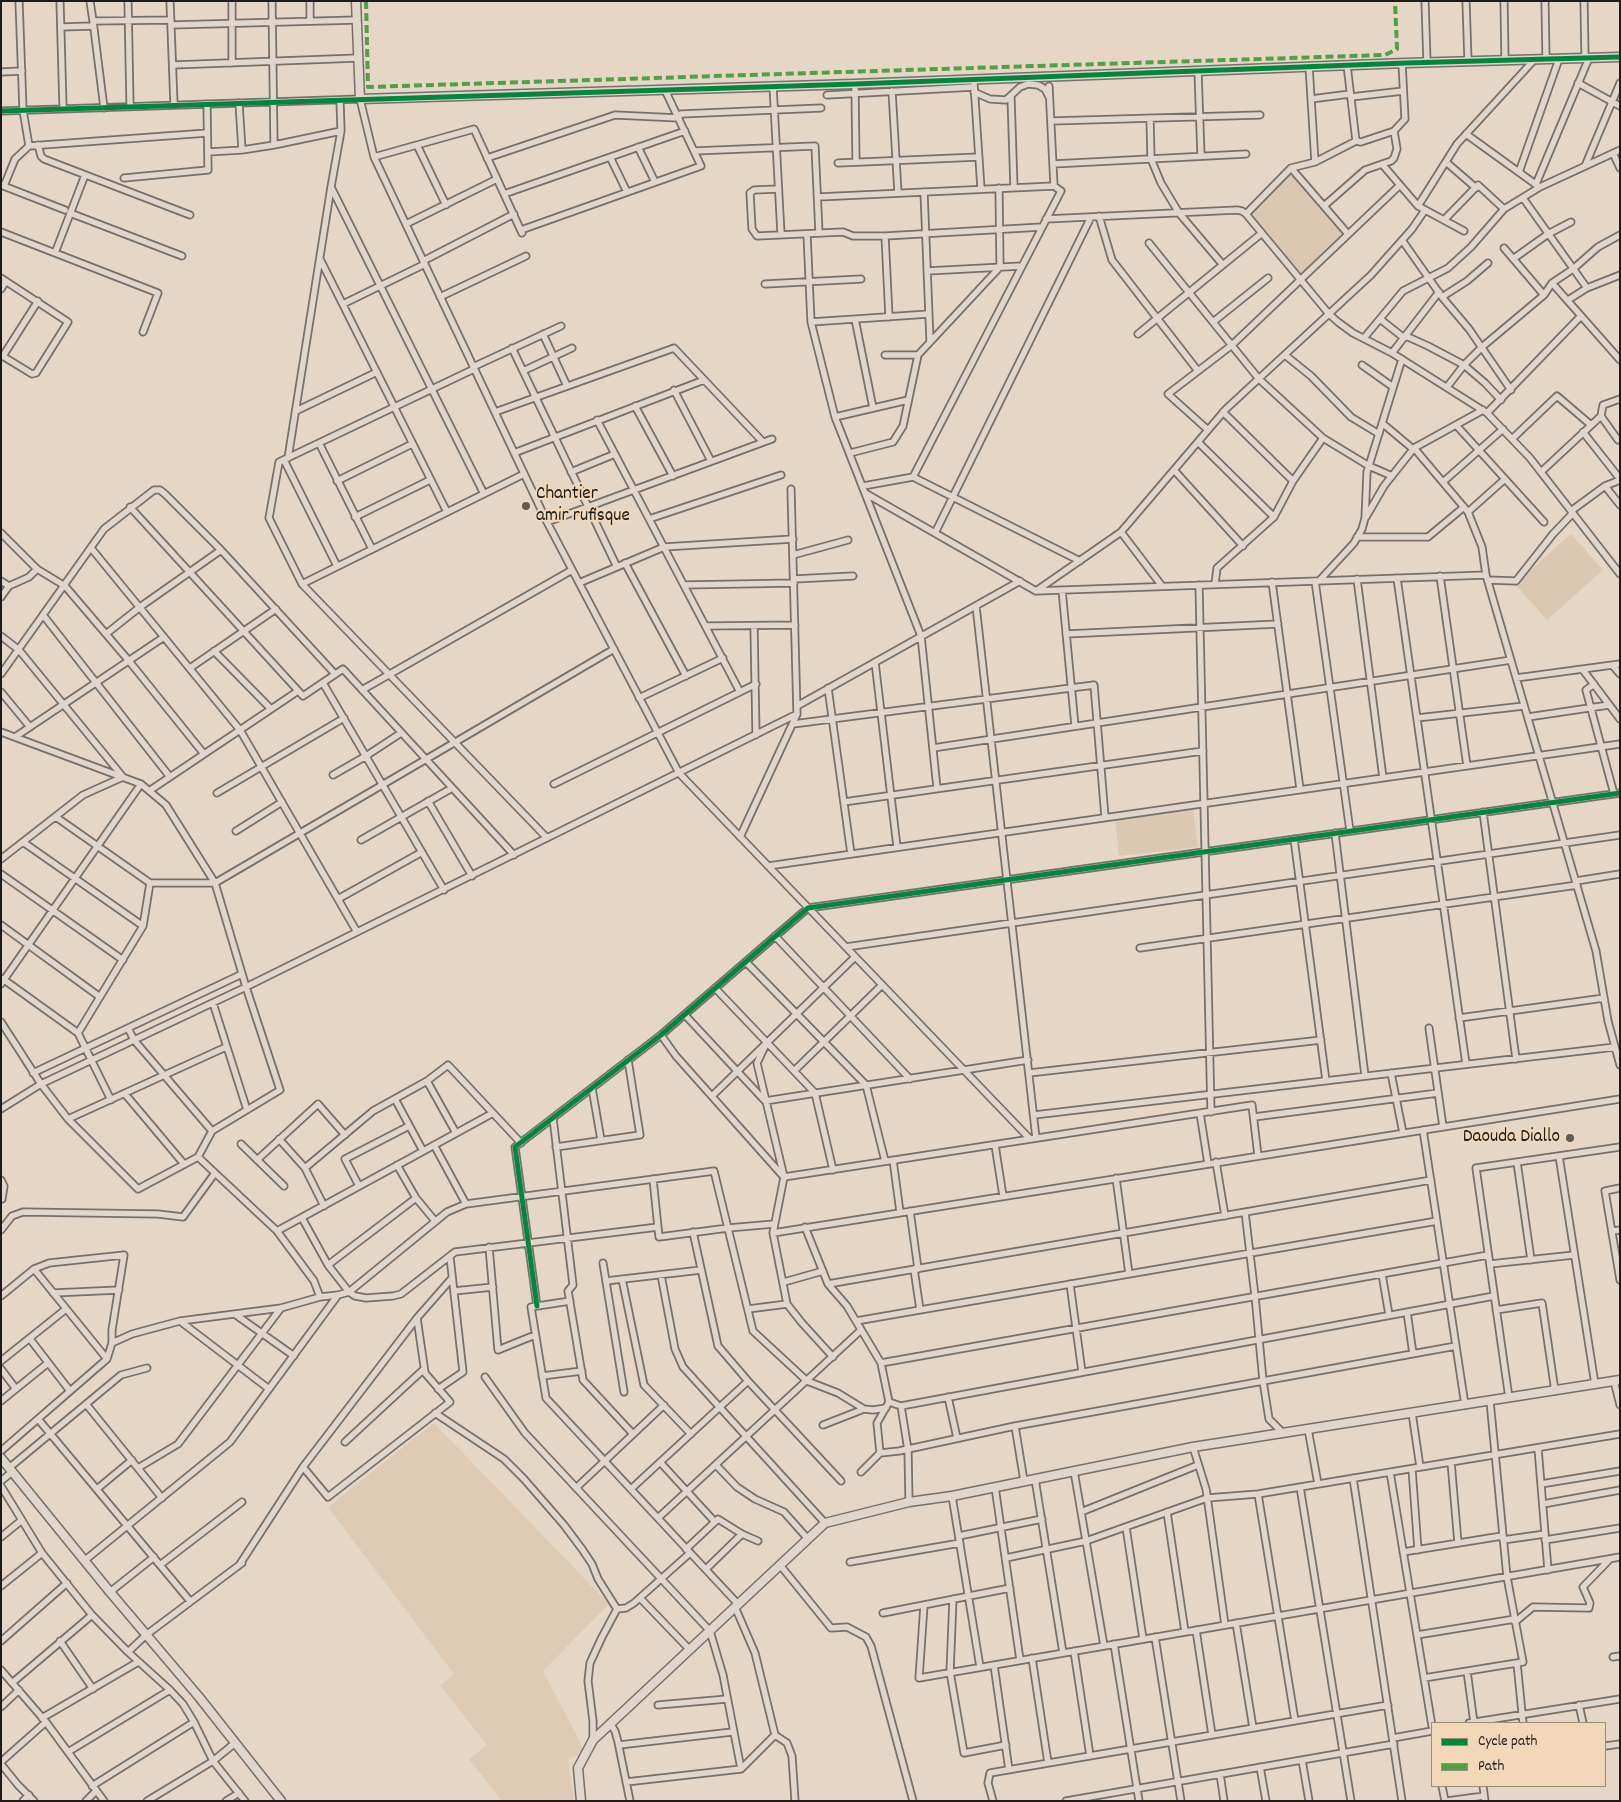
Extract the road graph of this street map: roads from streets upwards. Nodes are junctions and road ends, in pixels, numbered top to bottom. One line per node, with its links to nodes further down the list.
1 (19, 1): 38 (street)
2 (60, 1): 22 (street)
3 (90, 1): 19 (street)
4 (128, 1): 15 (street)
5 (170, 1): 20 (street)
6 (232, 1): 21 (street)
7 (272, 1): 18 (street)
8 (310, 1): 17 (street)
9 (356, 1): 16 (street)
10 (1425, 1): 32 (street)
11 (1466, 1): 31 (street)
12 (1504, 1): 29 (street)
13 (1545, 1): 28 (street)
14 (1584, 1): 26 (street)
15 (129, 20): 19 (street); 20 (street); 63 (street)
16 (357, 20): 17 (street); 24 (street)
17 (310, 21): 18 (street)
18 (272, 22): 21 (street); 30 (street)
19 (93, 23): 22 (street); 66 (street)
20 (171, 23): 21 (street); 35 (street)
21 (232, 24): 33 (street)
22 (61, 27): 65 (street)
23 (1620, 57): 26 (street)
24 (358, 58): 30 (street); 57 (street)
25 (1559, 58): 26 (street); 28 (street); 109 (street)
26 (1587, 58): 43 (street)
27 (1535, 59): 28 (street); 29 (street); 80 (street)
28 (1546, 59)
29 (1505, 60): 31 (street)
30 (273, 61): 33 (street); 58 (street)
31 (1468, 61): 32 (street)
32 (1427, 62): 34 (street)
33 (232, 63): 35 (street)
34 (1402, 63): 36 (street); 49 (street)
35 (173, 65): 62 (street)
36 (1347, 65): 37 (street); 52 (street)
37 (1309, 66): 39 (street); 55 (street)
38 (22, 71): 40 (street); 68 (street)
39 (1198, 71): 45 (street); 73 (street)
40 (1, 72)
41 (1620, 83): 59 (street)
42 (855, 84): 44 (street); 45 (street); 50 (street)
43 (1578, 84): 59 (street); 117 (street)
44 (773, 86): 47 (street); 69 (street)
45 (974, 86): 48 (street); 53 (street); 95 (street)
46 (1049, 86): 54 (street)
47 (665, 90): 57 (street); 72 (street)
48 (892, 91): 50 (street); 99 (street)
49 (1403, 91): 52 (street); 77 (street)
50 (855, 93): 51 (street); 100 (street)
51 (827, 95)
52 (1351, 96): 55 (street); 81 (street)
53 (1011, 97): 54 (street); 121 (street)
54 (1050, 98): 75 (street)
55 (1311, 99): 101 (street)
56 (340, 100): 57 (street); 58 (street); 76 (street)
57 (360, 100): 96 (street)
58 (273, 102): 60 (street); 83 (street)
59 (1612, 102): 64 (street); 106 (street)
60 (239, 103): 61 (street); 88 (street)
61 (207, 104): 62 (street); 79 (street)
62 (174, 105): 63 (street)
63 (130, 106): 66 (street)
64 (1620, 106)
65 (63, 108): 66 (street); 68 (street)
66 (104, 108)
67 (822, 108): 69 (street)
68 (23, 110): 70 (street); 85 (street)
69 (774, 110): 72 (street); 87 (street)
70 (1, 111)
71 (1260, 115): 73 (street)
72 (680, 116): 78 (street); 97 (street)
73 (1200, 117): 74 (street); 93 (street)
74 (1150, 118): 75 (street); 98 (street)
75 (1051, 121): 104 (street)
76 (341, 130): 83 (street); 118 (street)
77 (1394, 130): 81 (street); 105 (street)
78 (685, 131): 86 (street); 89 (street)
79 (207, 133): 82 (street); 91 (street)
80 (1466, 134): 102 (street); 109 (street)
81 (1356, 141): 101 (street)
82 (38, 145): 85 (street); 110 (street)
83 (274, 145): 88 (street)
84 (417, 145): 96 (street); 97 (street); 130 (street)
85 (29, 146): 115 (street)
86 (638, 147): 94 (street); 113 (street)
87 (776, 148): 89 (street); 119 (street); 128 (street)
88 (242, 150): 91 (street)
89 (694, 151): 113 (street)
90 (1617, 151): 106 (street); 108 (street)
91 (208, 152): 111 (street)
92 (1246, 154): 93 (street)
93 (1201, 156): 98 (street)
94 (610, 157): 124 (street); 127 (street)
95 (979, 157): 99 (street); 123 (street)
96 (374, 158): 145 (street)
97 (487, 158): 112 (street)
98 (1151, 159): 104 (street); 136 (street)
99 (896, 160): 100 (street); 126 (street)
100 (856, 162): 103 (street)
101 (1315, 162): 107 (street)
102 (1446, 162): 122 (street); 132 (street)
103 (838, 163)
104 (1053, 164): 116 (street)
105 (1382, 164): 114 (street); 131 (street)
106 (1585, 166): 117 (street)
107 (1291, 168): 131 (street); 138 (street)
108 (1620, 168)
109 (1519, 172): 117 (street)
110 (85, 175): 135 (street); 139 (street)
111 (124, 178)
112 (497, 179): 127 (street); 130 (street)
113 (655, 182): 124 (street)
114 (1400, 185): 132 (street); 155 (street)
115 (3, 186): 135 (street)
116 (1054, 186): 121 (street); 142 (street)
117 (1538, 186): 129 (street)
118 (331, 187): 165 (street); 183 (street)
119 (778, 188): 153 (street); 153 (street)
120 (999, 188): 121 (street); 123 (street); 147 (street)
121 (1014, 188)
122 (1476, 188): 133 (street); 143 (street)
123 (981, 189): 125 (street)
124 (627, 192): 137 (street)
125 (924, 192): 126 (street); 151 (street)
126 (898, 193): 128 (street)
127 (504, 194): 137 (street)
128 (818, 197): 150 (street)
129 (1522, 198): 133 (street); 156 (street)
130 (446, 205): 145 (street)
131 (1324, 206): 155 (street)
132 (1418, 206): 134 (street)
133 (1504, 209): 175 (street)
134 (1425, 210): 143 (street); 159 (street)
135 (68, 212): 162 (street); 163 (street)
136 (1179, 212): 138 (street); 140 (street); 169 (street)
137 (514, 214): 167 (street)
138 (1246, 214): 152 (street)
139 (190, 215)
140 (1099, 216): 141 (street); 197 (street)
141 (1090, 217): 142 (street); 293 (street)
142 (1046, 219): 146 (street)
143 (1444, 220): 148 (street)
144 (1571, 222): 156 (street)
145 (406, 224): 167 (street)
146 (1042, 227): 147 (street); 170 (street)
147 (999, 230): 151 (street); 171 (street)
148 (1464, 231)
149 (1, 232): 162 (street)
150 (819, 233): 154 (street); 158 (street)
151 (926, 233): 158 (street); 173 (street)
152 (1262, 233): 169 (street); 179 (street)
153 (781, 234): 154 (street)
154 (807, 234): 180 (street)
155 (1348, 234): 179 (street)
156 (1548, 234): 166 (street); 172 (street)
157 (1620, 235): 172 (street)
158 (885, 236): 196 (street)
159 (1402, 240): 175 (street); 194 (street)
160 (1149, 243): 186 (street)
161 (1504, 248): 166 (street)
162 (55, 253): 203 (street)
163 (182, 256)
164 (526, 256): 189 (street)
165 (320, 258): 192 (street); 242 (street)
166 (1513, 259): 188 (street)
167 (424, 262): 183 (street); 189 (street)
168 (1488, 263): 187 (street)
169 (1223, 265): 186 (street)
170 (1022, 266): 171 (street); 280 (street)
171 (1000, 267): 173 (street); 208 (street)
172 (1573, 269): 181 (street); 184 (street)
173 (927, 271): 193 (street)
174 (1620, 275): 184 (street)
175 (1428, 277): 187 (street); 199 (street)
176 (1268, 278): 201 (street)
177 (861, 279): 180 (street)
178 (4, 280): 185 (street); 191 (street)
179 (1301, 280): 194 (street); 209 (street)
180 (809, 282): 182 (street); 200 (street)
181 (1552, 283): 188 (street); 190 (street)
182 (765, 284)
183 (380, 286): 192 (street); 232 (street)
184 (1587, 288): 190 (street)
185 (1, 289)
186 (1189, 292): 197 (street); 201 (street)
187 (1440, 295): 206 (street); 210 (street)
188 (1544, 295): 210 (street)
189 (440, 297): 223 (street)
190 (1568, 300): 195 (street)
191 (38, 301): 217 (street); 217 (street)
192 (343, 304): 226 (street)
193 (929, 314): 196 (street); 208 (street)
194 (1329, 314): 207 (street); 216 (street)
195 (1582, 316): 220 (street); 234 (street)
196 (889, 317): 198 (street)
197 (1157, 318): 205 (street); 225 (street)
198 (856, 319): 200 (street); 241 (street)
199 (1380, 319): 206 (street); 207 (street)
200 (811, 322): 247 (street)
201 (1213, 322): 209 (street)
202 (561, 326): 204 (street)
203 (143, 332)
204 (542, 334): 211 (street); 218 (street)
205 (1138, 334)
206 (1405, 337): 213 (street); 222 (street)
207 (1364, 338): 213 (street)
208 (930, 341): 215 (street)
209 (1232, 345): 225 (street); 227 (street)
210 (1482, 347): 222 (street); 234 (street)
211 (512, 348): 223 (street); 224 (street)
212 (572, 348): 218 (street)
213 (1392, 353): 219 (street)
214 (885, 355): 215 (street)
215 (918, 355): 237 (street)
216 (1285, 355): 227 (street); 255 (street)
217 (2, 356)
218 (553, 357): 224 (street); 229 (street)
219 (1402, 359): 230 (street); 231 (street)
220 (1620, 360)
221 (1362, 365): 230 (street)
222 (1464, 366): 231 (street); 238 (street)
223 (474, 368): 232 (street); 244 (street)
224 (523, 371): 235 (street)
225 (1198, 371): 253 (street)
226 (377, 372): 240 (street); 242 (street)
227 (1259, 379): 245 (street); 257 (street)
228 (704, 380): 229 (street); 233 (street); 261 (street)
229 (567, 386): 235 (street)
230 (1393, 387): 249 (street)
231 (1447, 387): 243 (street)
232 (432, 389): 240 (street); 292 (street)
233 (674, 390): 239 (street); 271 (street)
234 (1511, 390): 238 (street)
235 (536, 397): 244 (street); 256 (street)
236 (1620, 398): 246 (street)
237 (908, 400): 241 (street); 268 (street)
238 (1501, 400): 243 (street)
239 (635, 406): 248 (street); 278 (street)
240 (394, 407): 263 (street); 264 (street)
241 (873, 408): 247 (street)
242 (296, 410): 270 (street)
243 (1485, 411): 250 (street); 252 (street)
244 (494, 412): 267 (street)
245 (1223, 412): 253 (street); 285 (street)
246 (1600, 416): 251 (street); 260 (street)
247 (835, 417): 268 (street)
248 (597, 420): 256 (street); 269 (street)
249 (1382, 423): 255 (street); 265 (street)
250 (1456, 425): 265 (street); 266 (street)
251 (1591, 425): 254 (street); 259 (street)
252 (1503, 429): 259 (street); 266 (street)
253 (1208, 430): 262 (street)
254 (1584, 432): 275 (street); 282 (street)
255 (1379, 434): 272 (street)
256 (554, 437): 267 (street); 274 (street)
257 (1323, 438): 272 (street); 285 (street)
258 (772, 439): 261 (street)
259 (1512, 439): 275 (street)
260 (1620, 439)
261 (763, 442): 271 (street)
262 (1198, 442): 273 (street); 301 (street)
263 (319, 443): 270 (street); 284 (street)
264 (412, 444): 283 (street); 284 (street)
265 (1413, 449): 279 (street); 286 (street)
266 (1479, 450): 281 (street); 286 (street)
267 (514, 453): 276 (street)
268 (850, 453): 287 (street)
269 (615, 454): 274 (street); 290 (street)
270 (286, 459): 320 (street); 337 (street)
271 (711, 462): 278 (street)
272 (1369, 466): 279 (street); 302 (street)
273 (1174, 470): 306 (street); 313 (street)
274 (571, 472): 295 (street)
275 (1541, 472): 299 (street)
276 (524, 474): 292 (street); 304 (street)
277 (781, 475): 303 (street)
278 (673, 476): 290 (street)
279 (1392, 476): 302 (street)
280 (913, 477): 287 (street); 293 (street)
281 (1505, 479): 297 (street); 305 (street)
282 (1620, 479): 288 (street)
283 (430, 480): 298 (street); 300 (street)
284 (338, 481): 300 (street)
285 (1293, 481): 301 (street)
286 (1443, 482): 297 (street)
287 (862, 486): 291 (street)
288 (1605, 486): 294 (street); 299 (street)
289 (791, 489): 310 (street)
290 (634, 490): 295 (street); 303 (street)
291 (866, 493): 308 (street); 360 (street)
292 (484, 494): 298 (street)
293 (953, 497): 308 (street); 318 (street)
294 (1620, 505)
295 (588, 507): 304 (street); 321 (street)
296 (130, 508): 314 (street); 316 (street); 324 (street)
297 (1466, 510): 309 (street); 329 (street)
298 (446, 512): 315 (street)
299 (1572, 512): 325 (street); 329 (street)
300 (355, 517): 315 (street)
301 (1274, 517): 313 (street)
302 (1365, 518): 309 (street)
303 (649, 519): 312 (street)
304 (547, 522): 323 (street)
305 (1544, 522)
306 (1122, 532): 318 (street); 343 (street)
307 (1, 533): 322 (street)
308 (935, 533): 333 (street)
309 (1357, 537): 334 (street)
310 (793, 539): 312 (street); 317 (street)
311 (848, 540): 317 (street)
312 (664, 546): 319 (street); 339 (street)
313 (1242, 546): 338 (street)
314 (91, 548): 342 (street); 348 (street)
315 (372, 549): 320 (street)
316 (221, 550): 324 (street); 349 (street)
317 (793, 555): 332 (street)
318 (1080, 561): 344 (street)
319 (625, 563): 321 (street); 378 (street)
320 (337, 566): 337 (street)
321 (617, 567): 336 (street)
322 (37, 569): 341 (street); 342 (street)
323 (572, 570): 336 (street); 375 (street)
324 (189, 572): 348 (street); 356 (street)
325 (1620, 574)
326 (853, 576): 332 (street)
327 (1440, 576): 328 (street); 329 (street); 371 (street)
328 (1397, 578): 330 (street); 377 (street)
329 (1487, 578): 366 (street)
330 (1357, 579): 334 (street); 381 (street)
331 (1, 581): 341 (street)
332 (794, 581): 339 (street); 352 (street)
333 (1020, 581): 344 (street); 347 (street)
334 (1317, 581): 335 (street); 387 (street)
335 (1272, 582): 338 (street); 351 (street)
336 (579, 583): 362 (street)
337 (302, 584): 375 (street)
338 (1215, 584): 340 (street)
339 (684, 585): 353 (street)
340 (1199, 585): 343 (street); 355 (street)
341 (9, 586): 346 (street)
342 (65, 586): 350 (street); 357 (street)
343 (1162, 586): 345 (street)
344 (1036, 590): 345 (street)
345 (1062, 590): 358 (street)
346 (1, 597)
347 (976, 606): 360 (street); 394 (street)
348 (140, 608): 357 (street); 361 (street)
349 (276, 609): 356 (street); 374 (street)
350 (44, 615): 363 (street); 380 (street)
351 (1278, 624): 355 (street); 392 (street)
352 (795, 625): 354 (street); 397 (street)
353 (706, 626): 354 (street); 365 (street)
354 (754, 626): 383 (street)
355 (1200, 628): 358 (street); 400 (street)
356 (243, 631): 364 (street); 389 (street)
357 (106, 634): 367 (street)
358 (1066, 634): 386 (street)
359 (1, 636): 363 (street)
360 (921, 636): 368 (street); 398 (street)
361 (164, 637): 367 (street); 370 (street)
362 (614, 649): 393 (street); 422 (street)
363 (19, 650): 373 (street); 395 (street)
364 (214, 651): 370 (street); 402 (street)
365 (722, 658): 378 (street); 391 (street)
366 (1511, 660): 371 (street); 379 (street)
367 (129, 661): 380 (street); 427 (street)
368 (874, 662): 385 (street); 403 (street)
369 (1617, 665): 372 (street); 376 (street)
370 (190, 668): 415 (street)
371 (1453, 669): 377 (street); 404 (street)
372 (1583, 670): 379 (street); 384 (street)
373 (1, 674)
374 (336, 674): 382 (street); 388 (street)
375 (390, 674): 388 (street); 422 (street)
376 (1620, 674)
377 (1411, 675): 381 (street); 408 (street)
378 (686, 676): 393 (street)
379 (1516, 678): 399 (street)
380 (96, 682): 395 (street); 438 (street)
381 (1370, 682): 387 (street); 439 (street)
382 (323, 683): 389 (street); 407 (street)
383 (756, 684): 391 (street); 419 (street)
384 (1594, 684): 396 (street); 401 (street)
385 (828, 688): 397 (street); 409 (street)
386 (1071, 688): 394 (street); 411 (street); 413 (street)
387 (1330, 688): 392 (street); 441 (street)
388 (362, 690): 417 (street)
389 (298, 691): 402 (street)
390 (1, 692): 414 (street)
391 (740, 692): 418 (street)
392 (1287, 694): 400 (street); 447 (street)
393 (639, 698): 418 (street)
394 (986, 699): 398 (street); 421 (street)
395 (62, 705): 414 (street); 437 (street)
396 (1609, 705): 401 (street); 410 (street)
397 (797, 706): 405 (street)
398 (929, 706): 403 (street); 425 (street)
399 (1524, 706): 404 (street); 406 (street)
400 (1202, 707): 411 (street); 426 (street)
401 (1591, 708): 406 (street); 424 (street)
402 (271, 709): 415 (street)
403 (881, 713): 409 (street); 451 (street)
404 (1459, 713): 408 (street); 432 (street)
405 (797, 714): 412 (street); 419 (street)
406 (1528, 717): 428 (street)
407 (344, 718): 429 (street); 433 (street)
408 (1417, 718): 434 (street)
409 (832, 719): 412 (street); 454 (street)
410 (1620, 719)
411 (1097, 723): 413 (street); 431 (street)
412 (793, 724): 468 (street)
413 (1075, 726): 421 (street)
414 (30, 727): 420 (street)
415 (240, 730): 427 (street); 433 (street)
416 (1, 732): 420 (street)
417 (401, 732): 429 (street); 430 (street)
418 (657, 733): 435 (street); 443 (street)
419 (756, 734): 435 (street)
420 (15, 737): 437 (street)
421 (991, 739): 425 (street); 440 (street)
422 (455, 742): 430 (street); 469 (street)
423 (1620, 744): 424 (street)
424 (1601, 746): 428 (street); 450 (street)
425 (933, 748): 446 (street)
426 (1202, 751): 431 (street); 456 (street)
427 (204, 754): 438 (street)
428 (1539, 755): 432 (street); 455 (street)
429 (366, 756): 436 (street); 444 (street)
430 (426, 759): 444 (street); 445 (street)
431 (1101, 765): 440 (street); 460 (street)
432 (1467, 766): 434 (street)
433 (262, 767): 449 (street); 453 (street)
434 (1425, 772): 439 (street); 461 (street)
435 (679, 773): 468 (street); 469 (street)
436 (333, 775)
437 (122, 777): 442 (street); 458 (street)
438 (170, 777): 448 (street)
439 (1383, 778): 441 (street)
440 (996, 780): 446 (street); 464 (street)
441 (1343, 783): 447 (street); 463 (street)
442 (141, 784): 448 (street); 474 (street)
443 (554, 784)
444 (382, 785): 459 (street); 465 (street)
445 (452, 788): 452 (street); 480 (street)
446 (937, 788): 451 (street)
447 (1300, 790): 456 (street)
448 (149, 791): 492 (street)
449 (217, 793)
450 (1617, 793): 455 (street)
451 (891, 795): 454 (street); 475 (street)
452 (428, 801): 459 (street); 486 (street)
453 (282, 802): 462 (street); 465 (street)
454 (844, 802): 478 (street)
455 (1553, 802): 457 (street); 473 (street)
456 (1204, 803): 460 (street); 477 (street)
457 (1483, 812): 461 (street); 479 (street)
458 (56, 817): 472 (street); 474 (street)
459 (401, 817): 471 (street); 476 (street)
460 (1105, 817): 464 (street)
461 (1431, 820): 463 (street); 482 (street)
462 (236, 830)
463 (1350, 831): 466 (street)
464 (1002, 832): 475 (street); 489 (street)
465 (300, 833): 492 (street); 497 (street)
466 (1335, 833): 470 (street); 487 (street)
467 (1620, 835): 473 (street)
468 (740, 837): 483 (street)
469 (547, 838): 480 (street)
470 (1294, 839): 477 (street); 490 (street)
471 (361, 840)
472 (23, 842): 481 (street); 488 (street)
473 (1564, 843): 479 (street); 493 (street)
474 (97, 846): 488 (street); 491 (street)
475 (897, 847): 478 (street)
476 (422, 852): 494 (street); 497 (street)
477 (1205, 852): 489 (street); 495 (street)
478 (851, 854): 483 (street)
479 (1488, 854): 482 (street); 496 (street)
480 (514, 855): 486 (street)
481 (1, 859)
482 (1437, 862): 487 (street); 498 (street)
483 (768, 866): 499 (street)
484 (1, 874): 500 (street)
485 (1620, 874): 493 (street)
486 (472, 876): 494 (street)
487 (1340, 876): 490 (street); 501 (street)
488 (75, 878): 500 (street); 505 (street)
489 (1007, 880): 499 (street); 502 (street)
490 (1300, 882): 495 (street); 503 (street)
491 (150, 883): 492 (street); 505 (street)
492 (215, 883): 515 (street)
493 (1576, 883): 496 (street); 522 (street)
494 (444, 890): 506 (street)
495 (1206, 895): 502 (street); 508 (street)
496 (1494, 897): 498 (street); 524 (street)
497 (338, 899): 506 (street)
498 (1443, 905): 501 (street); 528 (street)
499 (808, 908): 507 (street); 510 (street)
500 (52, 910): 509 (street); 513 (street)
501 (1346, 919): 503 (street); 557 (street)
502 (1012, 923): 510 (street); 546 (street)
503 (1306, 924): 508 (street); 535 (street)
504 (1, 925): 509 (street)
505 (143, 926): 513 (street)
506 (357, 932): 519 (street)
507 (775, 936): 514 (street); 518 (street)
508 (1207, 939): 511 (street); 541 (street)
509 (29, 944): 516 (street); 521 (street)
510 (846, 947): 512 (street)
511 (1140, 948)
512 (855, 957): 517 (street); 518 (street)
513 (123, 960): 521 (street)
514 (746, 962): 520 (street); 525 (street)
515 (242, 974): 519 (street); 530 (street)
516 (2, 980): 532 (street)
517 (882, 985): 527 (street); 550 (street)
518 (824, 987): 525 (street); 527 (street)
519 (246, 988): 523 (street); 575 (street)
520 (715, 988): 526 (street); 536 (street)
521 (100, 997): 532 (street)
522 (1604, 998): 524 (street); 539 (street)
523 (213, 1003): 534 (street); 538 (street)
524 (1510, 1011): 528 (street); 543 (street)
525 (796, 1014): 536 (street); 537 (street)
526 (685, 1015): 533 (street); 551 (street)
527 (850, 1015): 537 (street); 558 (street)
528 (1459, 1018): 547 (street)
529 (1, 1022): 553 (street)
530 (128, 1028): 534 (street); 540 (street)
531 (1428, 1028): 549 (street)
532 (78, 1033): 540 (street)
533 (661, 1035): 545 (street); 568 (street)
534 (134, 1040): 544 (street); 556 (street)
535 (1321, 1040): 541 (street); 560 (street)
536 (766, 1042): 551 (street); 552 (street); 573 (street)
537 (823, 1042): 552 (street); 562 (street)
538 (226, 1047): 556 (street); 575 (street)
539 (1616, 1047): 542 (street); 543 (street)
540 (86, 1048): 544 (street); 553 (street)
541 (1210, 1053): 554 (street); 567 (street)
542 (1619, 1056): 548 (street)
543 (1516, 1058): 547 (street)
544 (92, 1060): 561 (street); 572 (street)
545 (628, 1060): 563 (street); 592 (street)
546 (1028, 1060): 550 (street); 554 (street)
547 (1466, 1064): 549 (street)
548 (1620, 1065)
549 (1434, 1068): 555 (street); 565 (street)
550 (964, 1070): 558 (street); 591 (street)
551 (737, 1071): 568 (street); 573 (street)
552 (794, 1071): 564 (street)
553 (34, 1073): 561 (street)
554 (1029, 1073): 579 (street)
555 (1391, 1073): 557 (street); 569 (street)
556 (165, 1076): 566 (street); 586 (street)
557 (1365, 1076): 560 (street)
558 (910, 1078): 562 (street)
559 (428, 1081): 570 (street); 577 (street); 587 (street)
560 (1326, 1081): 567 (street)
561 (41, 1084): 574 (street); 582 (street)
562 (866, 1085): 564 (street); 605 (street)
563 (592, 1088): 581 (street); 592 (street)
564 (815, 1093): 573 (street); 612 (street)
565 (1438, 1093): 569 (street); 584 (street)
566 (125, 1094): 572 (street); 608 (street)
567 (1211, 1094): 576 (street); 579 (street)
568 (712, 1096): 614 (street)
569 (1396, 1098): 580 (street); 588 (street)
570 (395, 1099): 583 (street); 589 (street)
571 (1620, 1099): 584 (street)
572 (111, 1100): 582 (street)
573 (765, 1101): 614 (street)
574 (1, 1108)
575 (247, 1110): 586 (street)
576 (1211, 1112): 578 (street); 580 (street)
577 (493, 1113): 587 (street); 593 (street)
578 (1200, 1113): 591 (street); 609 (street)
579 (1034, 1115): 591 (street)
580 (1254, 1117): 600 (street)
581 (553, 1118): 593 (street); 597 (street)
582 (68, 1119): 608 (street)
583 (409, 1126): 599 (street); 620 (street)
584 (1443, 1126): 585 (street)
585 (1423, 1130): 588 (street); 618 (street)
586 (212, 1131): 602 (street)
587 (456, 1133): 595 (street)
588 (1403, 1133): 600 (street)
589 (344, 1135): 590 (street); 611 (street)
590 (279, 1139): 603 (street); 611 (street)
591 (1033, 1139): 596 (street)
592 (601, 1140): 597 (street)
593 (521, 1143): 624 (street)
594 (240, 1144): 603 (street)
595 (434, 1145): 599 (street); 627 (street)
596 (995, 1145): 604 (street); 623 (street)
597 (556, 1147): 622 (street)
598 (1620, 1147): 601 (street)
599 (423, 1151): 610 (street)
600 (1258, 1156): 606 (street)
601 (1558, 1156): 607 (street); 652 (street)
602 (198, 1157): 608 (street); 613 (street)
603 (257, 1160): 619 (street)
604 (893, 1160): 605 (street); 630 (street)
605 (885, 1162): 612 (street)
606 (1216, 1162): 609 (street); 632 (street)
607 (1517, 1162): 651 (street); 654 (street)
608 (184, 1164)
609 (1208, 1164): 615 (street)
610 (397, 1165): 620 (street); 625 (street)
611 (305, 1168): 628 (street)
612 (833, 1170): 614 (street)
613 (215, 1173): 640 (street); 642 (street)
614 (784, 1177): 636 (street)
615 (1116, 1178): 623 (street); 646 (street)
616 (654, 1179): 622 (street); 637 (street); 639 (street)
617 (1, 1180): 626 (street)
618 (1430, 1180): 631 (street); 634 (street)
619 (284, 1186)
620 (359, 1186): 628 (street)
621 (1620, 1188): 643 (street)
622 (562, 1191): 624 (street); 647 (street)
623 (1003, 1196): 629 (street)
624 (522, 1197): 627 (street); 648 (street)
625 (416, 1198): 635 (street); 658 (street)
626 (2, 1199)
627 (466, 1204): 635 (street)
628 (324, 1206): 633 (street)
629 (910, 1211): 630 (street); 660 (street)
630 (900, 1212): 638 (street)
631 (1245, 1212): 632 (street); 650 (street)
632 (1225, 1216): 646 (street)
633 (302, 1218): 642 (street); 658 (street)
634 (1437, 1221): 650 (street); 656 (street)
635 (435, 1222): 676 (street)
636 (774, 1224): 639 (street); 645 (street)
637 (658, 1227): 644 (street); 647 (street)
638 (805, 1227): 645 (street); 662 (street)
639 (728, 1228): 644 (street); 689 (street)
640 (1, 1230)
641 (1620, 1230): 643 (street)
642 (276, 1231): 682 (street)
643 (1612, 1231): 668 (street)
644 (693, 1232): 661 (street)
645 (773, 1233): 670 (street)
646 (1123, 1233): 660 (street); 664 (street)
647 (568, 1238): 648 (street); 683 (street)
648 (528, 1243): 649 (street); 686 (street)
649 (489, 1247): 653 (street); 673 (street)
650 (1250, 1253): 664 (street); 680 (street)
651 (1488, 1255): 656 (street); 657 (street)
652 (1574, 1255): 654 (street); 725 (street)
653 (450, 1257): 666 (street); 676 (street)
654 (1531, 1260): 657 (street)
655 (603, 1263): 669 (street)
656 (1443, 1263): 665 (street); 685 (street)
657 (1490, 1264): 681 (street)
658 (328, 1265): 676 (street)
659 (34, 1269): 674 (street); 677 (street); 678 (street)
660 (916, 1269): 671 (street); 690 (street)
661 (701, 1270): 663 (street); 721 (street)
662 (823, 1271): 670 (street); 671 (street)
663 (661, 1274): 667 (street); 742 (street)
664 (1129, 1274): 672 (street)
665 (1382, 1274): 680 (street); 694 (street)
666 (452, 1278): 675 (street); 695 (street)
667 (622, 1279): 669 (street); 737 (street)
668 (1620, 1280)
669 (606, 1281): 731 (street)
670 (784, 1282): 684 (street)
671 (828, 1284): 697 (street)
672 (1070, 1284): 690 (street); 698 (street)
673 (493, 1287): 675 (street); 701 (street)
674 (119, 1290): 677 (street); 704 (street)
675 (454, 1291): 728 (street)
676 (349, 1292): 679 (street)
677 (53, 1293): 688 (street)
678 (1, 1296)
679 (338, 1296): 682 (street); 707 (street)
680 (1255, 1296): 698 (street); 703 (street)
681 (1494, 1296): 685 (street); 691 (street)
682 (320, 1297): 687 (street)
683 (570, 1301): 686 (street); 717 (street)
684 (787, 1304): 689 (street); 708 (street)
685 (1449, 1304): 692 (street); 705 (street)
686 (537, 1306): 701 (street)
687 (281, 1308): 693 (street); 700 (street)
688 (66, 1309): 702 (street); 709 (street)
689 (748, 1309): 722 (street)
690 (920, 1310): 697 (street)
691 (1496, 1310): 730 (street); 733 (street)
692 (1407, 1312): 694 (street); 706 (street)
693 (236, 1315): 696 (street); 700 (street)
694 (1389, 1315): 703 (street)
695 (417, 1318): 716 (street); 774 (street)
696 (180, 1321): 704 (street); 713 (street)
697 (856, 1321): 699 (street)
698 (1076, 1328): 712 (street); 718 (street)
699 (861, 1330): 708 (street); 712 (street)
700 (262, 1333): 707 (street); 713 (street)
701 (536, 1335): 719 (street)
702 (30, 1339): 710 (street); 711 (street)
703 (1258, 1339): 718 (street); 723 (street)
704 (112, 1343): 709 (street)
705 (1456, 1346): 706 (street); 739 (street)
706 (1413, 1354): 723 (street)
707 (294, 1356): 727 (street)
708 (833, 1357): 722 (street)
709 (106, 1359): 729 (street)
710 (1, 1361)
711 (48, 1363): 726 (street); 729 (street)
712 (881, 1363): 738 (street)
713 (238, 1365): 727 (street); 776 (street)
714 (147, 1368): 736 (street)
715 (1, 1369): 726 (street)
716 (424, 1369): 728 (street); 760 (street)
717 (582, 1371): 719 (street); 755 (street)
718 (1082, 1372): 732 (street)
719 (542, 1376): 769 (street)
720 (485, 1377): 793 (street)
721 (748, 1381): 742 (street); 744 (street)
722 (807, 1381): 743 (street); 744 (street)
723 (1263, 1381): 751 (street); 754 (street)
724 (1617, 1381): 725 (street); 741 (street)
725 (1595, 1384): 730 (street)
726 (16, 1389): 734 (street)
727 (269, 1389): 800 (street)
728 (438, 1389): 746 (street)
729 (70, 1391): 748 (street)
730 (1554, 1391): 733 (street)
731 (624, 1392)
732 (948, 1397): 740 (street); 759 (street)
733 (1509, 1398): 735 (street)
734 (1, 1401)
735 (1490, 1401): 739 (street); 766 (street)
736 (86, 1404): 753 (street); 768 (street)
737 (664, 1405): 755 (street); 756 (street)
738 (887, 1405): 740 (street); 745 (street); 749 (street)
739 (1464, 1405): 747 (street)
740 (900, 1406): 763 (street)
741 (1620, 1406)
742 (720, 1407): 756 (street); 758 (street)
743 (864, 1409): 745 (street); 750 (street)
744 (775, 1410): 758 (street); 786 (street)
745 (873, 1410): 749 (street)
746 (435, 1413): 774 (street); 855 (street)
747 (1412, 1413): 752 (street); 775 (street)
748 (38, 1419): 753 (street); 764 (street)
749 (877, 1423): 765 (street)
750 (823, 1425)
751 (1015, 1426): 759 (street); 787 (street)
752 (1308, 1429): 754 (street); 788 (street)
753 (50, 1433): 778 (street); 794 (street)
754 (1283, 1433): 761 (street)
755 (633, 1434): 769 (street)
756 (691, 1434): 770 (street)
757 (1620, 1434): 762 (street)
758 (747, 1436): 772 (street); 811 (street)
759 (957, 1438): 763 (street)
760 (344, 1442)
761 (1193, 1447): 773 (street); 779 (street)
762 (1538, 1448): 766 (street); 789 (street)
763 (908, 1450): 765 (street); 803 (street)
764 (1, 1451)
765 (880, 1453): 781 (street)
766 (1496, 1455): 771 (street); 820 (street)
767 (1, 1458): 778 (street)
768 (132, 1460): 776 (street); 794 (street)
769 (605, 1461): 793 (street); 795 (street)
770 (660, 1462): 795 (street); 797 (street)
771 (1451, 1462): 775 (street); 825 (street)
772 (716, 1464): 797 (street); 821 (street)
773 (1198, 1465): 801 (street); 805 (street)
774 (303, 1467): 852 (street)
775 (1420, 1467): 777 (street)
776 (138, 1468): 800 (street)
777 (1412, 1469): 782 (street); 827 (street)
778 (11, 1470): 785 (street); 835 (street)
779 (1074, 1471): 784 (street); 805 (street)
780 (1620, 1471): 789 (street)
781 (861, 1472)
782 (1390, 1472): 783 (street); 829 (street)
783 (1353, 1478): 788 (street); 851 (street)
784 (1035, 1479): 787 (street); 808 (street)
785 (1, 1481)
786 (841, 1481)
787 (1024, 1481): 791 (street)
788 (1318, 1484): 792 (street)
789 (1541, 1484): 804 (street)
790 (1, 1487): 809 (street)
791 (995, 1487): 799 (street); 813 (street)
792 (1300, 1487): 798 (street); 856 (street)
793 (576, 1488): 842 (street)
794 (97, 1489): 812 (street)
795 (631, 1489): 807 (street)
796 (1620, 1490): 804 (street)
797 (687, 1491): 807 (street); 810 (street)
798 (1258, 1494): 801 (street); 859 (street)
799 (952, 1496): 803 (street); 817 (street)
800 (162, 1498): 812 (street)
801 (1207, 1498): 806 (street); 862 (street)
802 (242, 1502): 837 (street)
803 (909, 1502): 811 (street)
804 (1543, 1504): 819 (street)
805 (1081, 1512): 823 (street)
806 (1167, 1512): 814 (street); 865 (street)
807 (658, 1518): 828 (street)
808 (1042, 1519): 813 (street); 826 (street)
809 (22, 1520): 818 (street); 830 (street)
810 (715, 1522): 816 (street); 828 (street)
811 (825, 1522): 821 (street)
812 (128, 1526): 831 (street); 835 (street)
813 (1001, 1527): 817 (street); 833 (street)
814 (1126, 1527): 823 (street); 869 (street)
815 (1620, 1528): 819 (street)
816 (742, 1534): 822 (street); 839 (street)
817 (959, 1536): 824 (street)
818 (1, 1537)
819 (1545, 1537): 820 (street); 840 (street)
820 (1502, 1538): 825 (street); 841 (street)
821 (808, 1539): 838 (street)
822 (758, 1541)
823 (1086, 1541): 826 (street); 873 (street)
824 (960, 1543): 836 (street); 848 (street)
825 (1458, 1543): 827 (street)
826 (1046, 1550): 833 (street); 877 (street)
827 (1418, 1550): 829 (street)
828 (688, 1551): 839 (street); 842 (street)
829 (1403, 1552): 847 (street)
830 (42, 1553): 843 (street); 844 (street)
831 (154, 1557): 837 (street); 846 (street)
832 (1620, 1557): 834 (street)
833 (1006, 1558): 845 (street)
834 (1610, 1559): 840 (street); 860 (street)
835 (84, 1561): 846 (street)
836 (850, 1562)
837 (160, 1565): 852 (street)
838 (780, 1565): 854 (street); 956 (street)
839 (706, 1569): 854 (street)
840 (1548, 1570): 841 (street)
841 (1507, 1577): 847 (street); 860 (street)
842 (661, 1579): 849 (street); 863 (street)
843 (67, 1583): 858 (street); 870 (street)
844 (1, 1586)
845 (1010, 1588): 848 (street); 881 (street)
846 (110, 1592): 866 (street)
847 (1410, 1593): 851 (street); 867 (street)
848 (969, 1596): 850 (street); 885 (street)
849 (640, 1598): 855 (street); 874 (street)
850 (953, 1599): 853 (street); 888 (street)
851 (1372, 1600): 856 (street); 897 (street)
852 (190, 1601): 866 (street)
853 (924, 1605): 857 (street); 888 (street)
854 (736, 1606): 863 (street); 914 (street)
855 (617, 1609): 916 (street)
856 (1320, 1609): 859 (street); 900 (street)
857 (883, 1613)
858 (92, 1615): 871 (street); 876 (street)
859 (1278, 1616): 861 (street); 903 (street)
860 (1515, 1620): 867 (street); 883 (street)
861 (1236, 1623): 862 (street); 911 (street)
862 (1225, 1625): 864 (street)
863 (710, 1630): 874 (street); 894 (street)
864 (1196, 1630): 865 (street); 915 (street)
865 (1185, 1632): 868 (street)
866 (146, 1635): 876 (street); 918 (street)
867 (1417, 1635): 889 (street)
868 (1155, 1637): 869 (street); 919 (street)
869 (1144, 1639): 872 (street)
870 (1, 1641)
871 (60, 1641): 890 (street); 891 (street)
872 (1114, 1644): 873 (street); 924 (street)
873 (1104, 1646): 875 (street)
874 (689, 1649): 910 (street)
875 (1074, 1651): 877 (street); 927 (street)
876 (128, 1652): 882 (street)
877 (1062, 1653): 879 (street)
878 (1620, 1656): 880 (street)
879 (1032, 1658): 881 (street); 931 (street)
880 (1613, 1658)
881 (1020, 1660): 884 (street)
882 (138, 1662): 891 (street); 893 (street)
883 (1517, 1663): 887 (street); 901 (street)
884 (994, 1665): 885 (street); 922 (street)
885 (980, 1667): 888 (street)
886 (1, 1670): 890 (street)
887 (1467, 1671): 889 (street); 906 (street)
888 (950, 1672): 922 (street)
889 (1424, 1678): 905 (street)
890 (12, 1683): 892 (street)
891 (93, 1688): 902 (street)
892 (19, 1690): 899 (street); 902 (street)
893 (170, 1690): 904 (street); 925 (street)
894 (727, 1699): 896 (street); 913 (street)
895 (1620, 1699): 898 (street)
896 (658, 1704)
897 (1388, 1705): 900 (street); 917 (street)
898 (1580, 1705): 901 (street); 909 (street)
899 (1, 1707)
900 (1336, 1714): 903 (street); 926 (street)
901 (1522, 1714): 907 (street); 908 (street)
902 (44, 1720): 925 (street); 930 (street)
903 (1295, 1720): 911 (street)
904 (194, 1722): 929 (street); 940 (street)
905 (1431, 1722)
906 (1472, 1722)
907 (1478, 1722)
908 (1523, 1722)
909 (1583, 1722)
910 (610, 1723): 916 (street); 921 (street)
911 (1254, 1728): 915 (street)
912 (1431, 1731): 917 (street)
913 (732, 1732): 921 (street); 933 (street)
914 (774, 1735): 933 (street); 955 (street)
915 (1212, 1735): 919 (street)
916 (593, 1740): 953 (street)
917 (1393, 1741): 926 (street); 965 (street)
918 (235, 1742): 929 (street); 952 (street)
919 (1172, 1742): 924 (street); 937 (street)
920 (1620, 1744): 923 (street)
921 (619, 1745): 936 (street)
922 (1006, 1745): 934 (street)
923 (1606, 1746)
924 (1131, 1749): 927 (street); 939 (street)
925 (68, 1752): 940 (street)
926 (1343, 1753): 928 (street); 964 (street)
927 (1090, 1756): 931 (street)
928 (1302, 1760): 932 (street); 963 (street)
929 (213, 1761): 941 (street); 949 (street)
930 (1, 1763): 942 (street)
931 (1048, 1763): 934 (street)
932 (1260, 1767): 935 (street); 962 (street)
933 (741, 1769): 936 (street)
934 (1009, 1770): 957 (street)
935 (1220, 1774): 937 (street); 961 (street)
936 (626, 1782): 954 (street)
937 (1178, 1782): 939 (street); 960 (street)
938 (1442, 1787): 966 (street)
939 (1137, 1788): 943 (street); 959 (street)
940 (94, 1789): 947 (street); 948 (street)
941 (239, 1793): 950 (street); 951 (street)
942 (29, 1795): 945 (street); 946 (street)
943 (1098, 1798): 958 (street)
944 (1485, 1798): 966 (street)
945 (23, 1801)
946 (34, 1801)
947 (86, 1801)
948 (104, 1801)
949 (147, 1801)
950 (226, 1801)
951 (246, 1801)
952 (281, 1801)
953 (581, 1801)
954 (630, 1801)
955 (795, 1801)
956 (913, 1801)
957 (993, 1801)
958 (1066, 1801)
959 (1139, 1801)
960 (1182, 1801)
961 (1224, 1801)
962 (1266, 1801)
963 (1308, 1801)
964 (1351, 1801)
965 (1402, 1801)
966 (1446, 1801)

